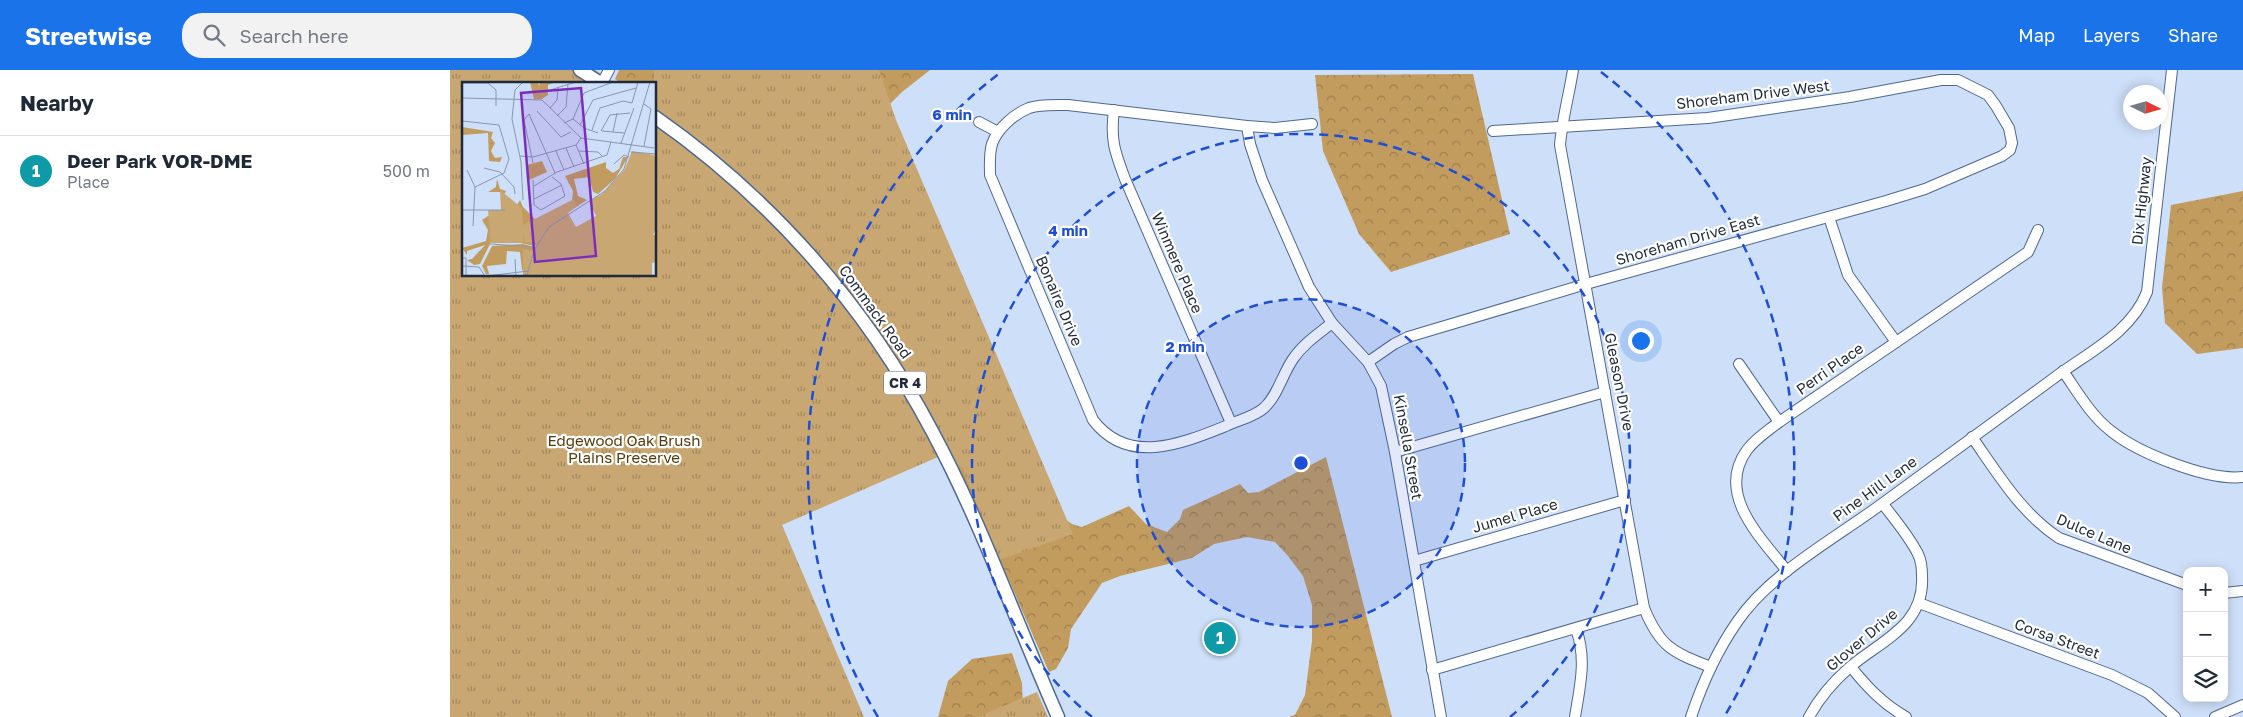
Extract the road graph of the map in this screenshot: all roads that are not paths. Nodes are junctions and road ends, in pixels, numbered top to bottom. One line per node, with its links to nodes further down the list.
1 (580, 70): 5 (main road)
2 (609, 70): 6 (street)
3 (1573, 70): 12 (street, Gleason Drive)
4 (2172, 70): 20 (street, Dix Highway)
5 (599, 82)
6 (603, 82)
7 (1114, 110): 11 (street); 14 (street); 27 (street, Winmere Place)
8 (656, 118): 45 (main road, Commack Road / CR 4)
9 (980, 122): 14 (street)
10 (1312, 124): 11 (street)
11 (1247, 126): 19 (street, Kinsella Street)
12 (1561, 126): 13 (street, Shoreham Drive West); 15 (street, Shoreham Drive West); 18 (street, Gleason Drive)
13 (1493, 131)
14 (998, 132): 27 (street, Bonaire Drive)
15 (2012, 143): 16 (street, Shoreham Drive East)
16 (1829, 217): 18 (street, Shoreham Drive East); 21 (street)
17 (2038, 230): 21 (street, Perri Place)
18 (1586, 284): 22 (street, Shoreham Drive East); 25 (street, Gleason Drive)
19 (1332, 323): 22 (street, Kinsella Street); 27 (street, Bonaire Drive)
20 (2124, 327): 24 (street, Pine Hill Lane)
21 (1896, 342): 26 (street, Perri Place)
22 (1368, 362): 29 (street, Kinsella Street)
23 (1739, 364): 26 (street)
24 (2063, 371): 28 (street, Pine Hill Lane); 30 (street)
25 (1605, 392): 29 (street); 31 (street, Gleason Drive)
26 (1779, 422): 34 (street, Perri Place)
27 (1231, 423)
28 (1972, 437): 32 (street, Pine Hill Lane); 35 (street, Dulce Lane)
29 (1395, 452): 33 (street, Kinsella Street)
30 (2243, 477)
31 (1625, 500): 33 (street, Jumel Place); 39 (street, Gleason Drive)
32 (1883, 504): 34 (street, Pine Hill Lane); 38 (street, Glover Drive)
33 (1414, 561): 43 (street, Kinsella Street)
34 (1787, 571): 41 (street, Pine Hill Lane)
35 (2183, 584)
36 (2243, 591): 37 (street)
37 (2228, 592)
38 (1919, 603): 42 (street, Glover Drive); 51 (street, Corsa Street)
39 (1644, 608): 40 (street); 41 (street, Gleason Drive)
40 (1576, 629): 43 (street); 47 (street)
41 (1711, 667): 48 (street, Pine Hill Lane)
42 (1851, 667): 49 (street, Glover Drive); 50 (street)
43 (1432, 670): 46 (street, Kinsella Street)
44 (2243, 705): 52 (street)
45 (1058, 717)
46 (1441, 717)
47 (1575, 717)
48 (1691, 717)
49 (1810, 717)
50 (1906, 717)
51 (2175, 717)
52 (2215, 717)

